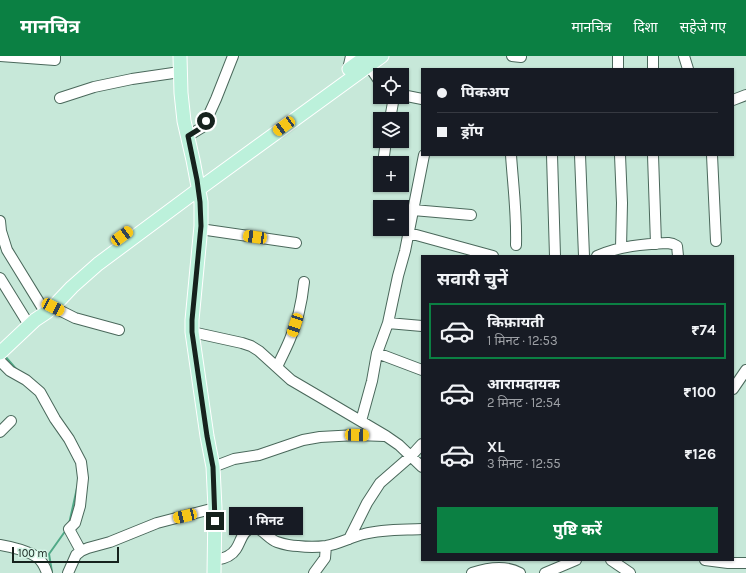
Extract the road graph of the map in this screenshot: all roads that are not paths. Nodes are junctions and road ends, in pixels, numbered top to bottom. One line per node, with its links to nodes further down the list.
1 (0, 56): 2 (street)
2 (55, 56)
3 (180, 56): 16 (main road)
4 (233, 56): 22 (street)
5 (351, 56): 14 (street)
6 (382, 56): 10 (main road)
7 (618, 56): 11 (street)
8 (653, 56): 12 (street)
9 (684, 56): 13 (street)
10 (368, 61): 14 (main road); 15 (street); 30 (main road)
11 (618, 68)
12 (653, 68)
13 (688, 68)
14 (348, 69): 30 (main road)
15 (373, 70)
16 (180, 72): 19 (street); 22 (main road)
17 (746, 95): 21 (street)
18 (409, 96): 20 (street)
19 (60, 98)
20 (421, 99)
21 (734, 100)
22 (188, 136): 30 (main road)
23 (424, 156): 31 (street)
24 (511, 156): 40 (street)
25 (552, 156): 43 (street)
26 (580, 156): 44 (street)
27 (620, 156): 41 (street)
28 (653, 156): 39 (street)
29 (712, 156): 37 (street)
30 (198, 184): 34 (main road); 49 (main road)
31 (413, 210): 32 (street); 35 (street)
32 (471, 215)
33 (0, 221): 49 (street)
34 (200, 229): 38 (street); 54 (main road)
35 (409, 234): 42 (street)
36 (409, 236): 51 (street)
37 (716, 241)
38 (296, 243)
39 (656, 244): 41 (street); 46 (street)
40 (516, 245)
41 (621, 248): 45 (street)
42 (489, 255)
43 (555, 255)
44 (584, 255)
45 (600, 255)
46 (678, 255)
47 (0, 278): 50 (street)
48 (304, 282): 58 (street)
49 (47, 309): 50 (main road); 53 (street)
50 (32, 322): 55 (main road)
51 (388, 323): 52 (street); 56 (street)
52 (421, 326)
53 (119, 330)
54 (192, 332): 58 (street); 69 (main road)
55 (0, 353)
56 (377, 353): 59 (street); 63 (street)
57 (0, 361): 75 (street)
58 (277, 368): 63 (street)
59 (421, 370)
60 (746, 370): 61 (street)
61 (734, 388)
62 (11, 421): 64 (street)
63 (361, 421): 65 (street)
64 (0, 432)
65 (386, 436): 67 (street); 69 (street)
66 (421, 445): 67 (street)
67 (410, 456): 68 (street); 72 (street)
68 (421, 466)
69 (213, 467): 70 (main road)
70 (215, 508): 75 (street); 81 (main road)
71 (421, 529): 72 (street)
72 (350, 539): 74 (street)
73 (0, 544): 83 (street)
74 (326, 546): 81 (street); 85 (street)
75 (81, 551): 84 (street)
76 (574, 561): 88 (street)
77 (612, 561): 82 (street)
78 (630, 561): 82 (street)
79 (713, 561): 80 (street)
80 (746, 563)
81 (215, 567)
82 (628, 572)
83 (47, 573)
84 (68, 573)
85 (314, 573)
86 (472, 573): 87 (street)
87 (520, 573)
88 (545, 573)

